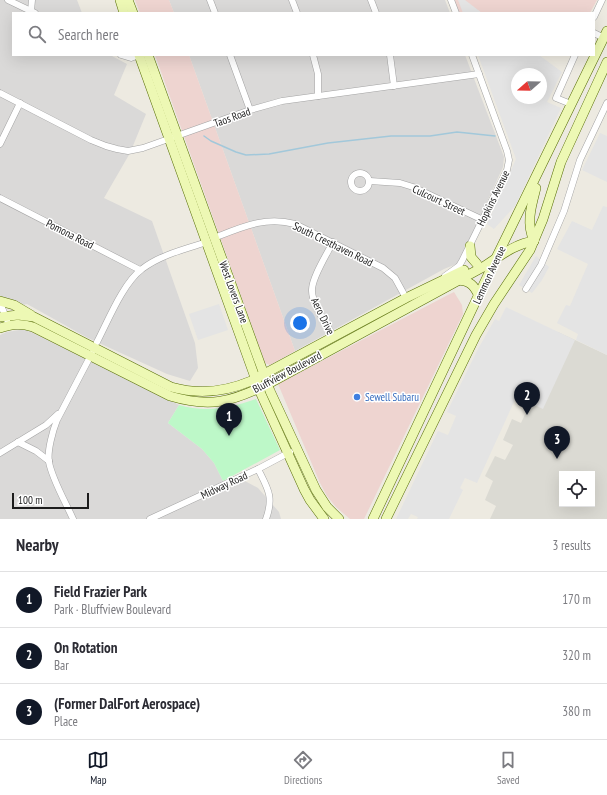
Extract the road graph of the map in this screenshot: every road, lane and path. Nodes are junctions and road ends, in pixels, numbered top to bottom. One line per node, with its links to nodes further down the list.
1 (8, 0): 10 (street)
2 (32, 0): 10 (street)
3 (120, 0): 11 (main road)
4 (128, 0): 12 (main road)
5 (210, 0): 13 (street)
6 (292, 0): 14 (street)
7 (371, 0): 15 (street)
8 (452, 0): 16 (street)
9 (602, 0): 17 (street)
10 (33, 12)
11 (124, 12)
12 (133, 12)
13 (215, 12)
14 (297, 12)
15 (376, 12)
16 (456, 12)
17 (595, 15)
18 (605, 34): 19 (main road, Lemmon Avenue)
19 (595, 55)
20 (124, 56): 21 (street)
21 (136, 56)
22 (139, 56): 40 (main road, West Lovers Lane)
23 (148, 56): 40 (main road, West Lovers Lane)
24 (230, 56): 38 (street)
25 (313, 56): 34 (street)
26 (390, 56): 32 (street)
27 (472, 56): 31 (street, Hopkins Avenue)
28 (575, 56): 37 (street)
29 (594, 56): 37 (main road, Lemmon Avenue)
30 (607, 62): 39 (main road, Lemmon Avenue)
31 (479, 74): 32 (street, Taos Road); 45 (street, Hopkins Avenue)
32 (394, 86): 34 (street, Taos Road)
33 (0, 93): 35 (street, Taos Road)
34 (318, 96): 38 (street, Taos Road)
35 (20, 103): 40 (street, Taos Road); 41 (street)
36 (607, 103): 55 (street)
37 (571, 104): 39 (main road); 42 (main road, Lemmon Avenue)
38 (250, 110): 40 (street, Taos Road)
39 (584, 110): 47 (main road, Lemmon Avenue)
40 (174, 138): 46 (main road, West Lovers Lane)
41 (0, 144)
42 (541, 168): 47 (main road); 50 (main road, Lemmon Avenue)
43 (370, 181): 45 (street, Culcourt Street)
44 (0, 198): 52 (street, Pomona Road)
45 (483, 220): 49 (street, Hopkins Avenue)
46 (210, 240): 48 (street, South Cresthaven Road); 52 (street, South Cresthaven Road); 66 (main road, West Lovers Lane); 67 (main road, West Lovers Lane)
47 (534, 241): 50 (main road, Bluffview Boulevard); 71 (main road, Lemmon Avenue)
48 (333, 242): 58 (street, South Cresthaven Road); 62 (street, Aero Drive)
49 (470, 246): 51 (main road); 54 (street, Hopkins Avenue)
50 (497, 256): 51 (main road, Bluffview Boulevard); 53 (main road, Bluffview Boulevard); 56 (main road, Lemmon Avenue)
51 (477, 264): 54 (main road, Bluffview Boulevard)
52 (140, 270): 64 (street)
53 (458, 280): 56 (main road); 58 (main road, Bluffview Boulevard)
54 (435, 283): 58 (main road, Bluffview Boulevard)
55 (526, 289)
56 (479, 296): 65 (main road, Lemmon Avenue)
57 (0, 302): 59 (street, Bluffview Boulevard); 60 (main road)
58 (408, 302): 62 (main road, Bluffview Boulevard); 63 (main road, Bluffview Boulevard)
59 (3, 317): 60 (main road, Bluffview Boulevard); 61 (street, Bluffview Boulevard)
60 (34, 317): 64 (main road, Bluffview Boulevard)
61 (4, 327): 64 (main road, Bluffview Boulevard)
62 (333, 336): 63 (main road, Aero Drive); 66 (main road, Bluffview Boulevard)
63 (338, 345): 68 (main road, Bluffview Boulevard)
64 (94, 349): 67 (main road, Bluffview Boulevard); 69 (main road, Bluffview Boulevard); 70 (street)
65 (442, 372): 71 (main road); 72 (main road, Lemmon Avenue)
66 (264, 374): 67 (main road, Bluffview Boulevard); 68 (main road, West Lovers Lane)
67 (256, 378): 69 (main road, West Lovers Lane)
68 (268, 384): 69 (main road, Bluffview Boulevard); 75 (main road, West Lovers Lane)
69 (259, 388): 77 (main road, West Lovers Lane)
70 (62, 410): 74 (street); 78 (street)
71 (435, 418): 73 (main road, Lemmon Avenue)
72 (414, 432): 73 (main road); 85 (main road, Lemmon Avenue)
73 (426, 437): 86 (main road, Lemmon Avenue)
74 (18, 442): 76 (street); 78 (street)
75 (296, 448): 77 (street, Midway Road); 84 (main road, West Lovers Lane)
76 (0, 453)
77 (288, 454): 79 (street, Midway Road); 83 (main road, West Lovers Lane)
78 (49, 461): 80 (street)
79 (258, 469): 81 (street, Midway Road); 82 (street)
80 (73, 519)
81 (150, 519)
82 (266, 519)
83 (324, 519)
84 (339, 519)
85 (373, 519)
86 (386, 519)

